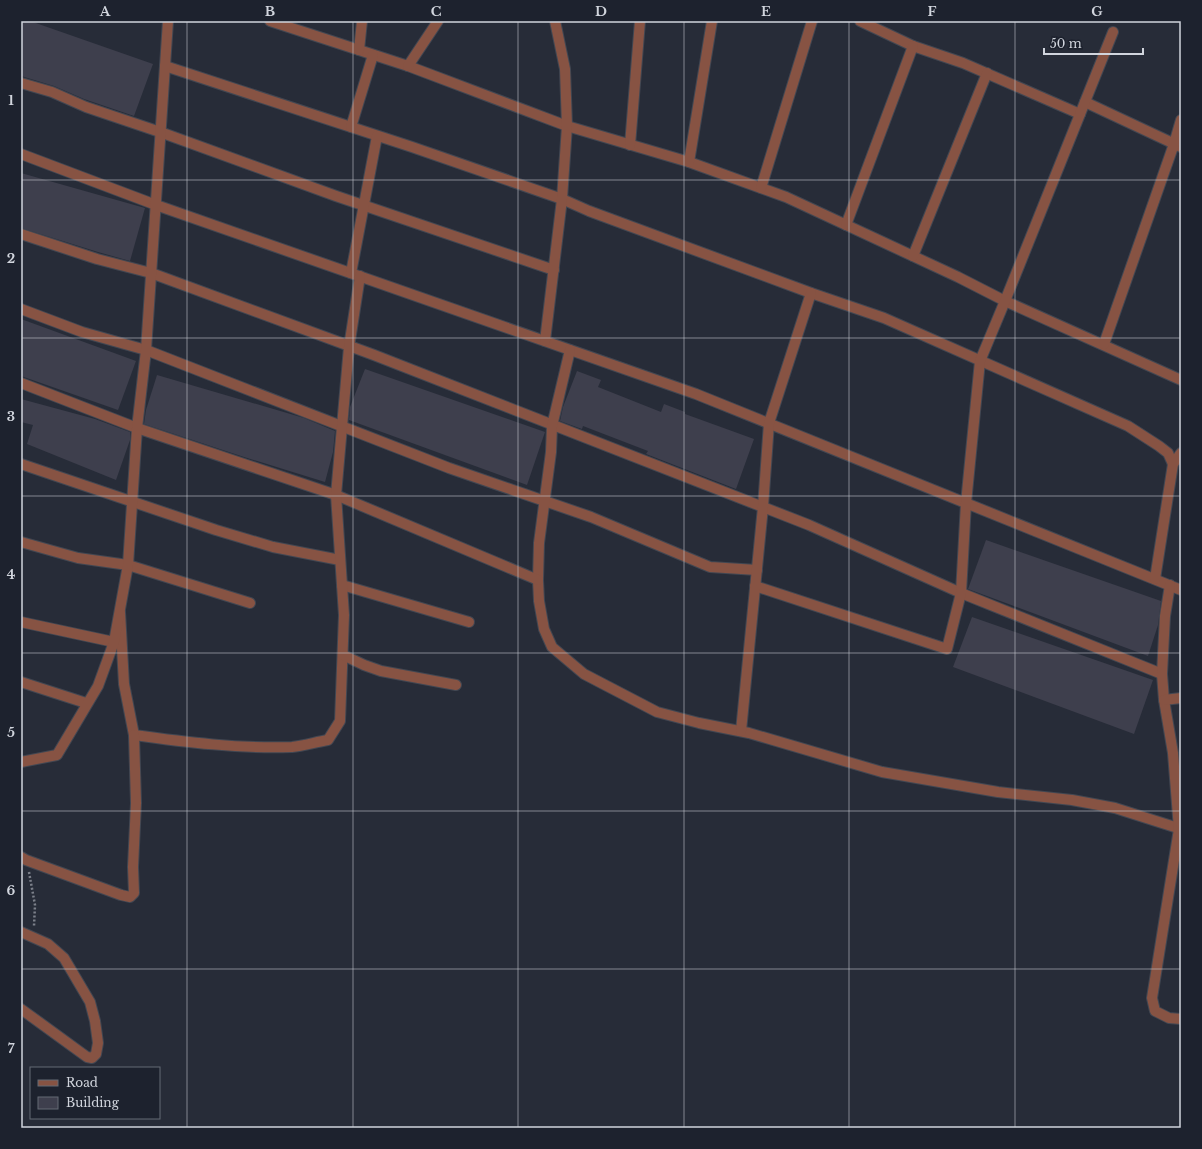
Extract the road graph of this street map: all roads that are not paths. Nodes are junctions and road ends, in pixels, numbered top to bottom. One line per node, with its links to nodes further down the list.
1 (168, 21): 14 (street)
2 (270, 21): 12 (street)
3 (362, 21): 12 (street)
4 (438, 21): 15 (street)
5 (555, 21): 21 (street)
6 (640, 21): 25 (street)
7 (712, 21): 28 (street)
8 (812, 21): 29 (street)
9 (860, 21): 11 (street)
10 (1113, 32): 18 (street)
11 (913, 46): 16 (street); 33 (street)
12 (359, 50): 13 (street)
13 (373, 55): 15 (street); 22 (street)
14 (165, 66): 22 (street); 23 (street)
15 (408, 66): 21 (street)
16 (987, 73): 19 (street); 35 (street)
17 (21, 83): 23 (street)
18 (1085, 102): 19 (street); 26 (street)
19 (1080, 114): 40 (street)
20 (1181, 120): 26 (street)
21 (567, 126): 25 (street); 30 (street)
22 (351, 128): 24 (street)
23 (160, 132): 31 (street); 32 (street)
24 (376, 136): 30 (street); 32 (street)
25 (630, 145): 28 (street)
26 (1177, 146): 43 (street)
27 (21, 154): 31 (street)
28 (689, 162): 29 (street)
29 (761, 188): 33 (street)
30 (562, 199): 36 (street); 39 (street)
31 (156, 205): 37 (street); 38 (street)
32 (364, 206): 36 (street); 38 (street)
33 (846, 225): 35 (street)
34 (21, 234): 37 (street)
35 (913, 256): 40 (street)
36 (554, 270): 42 (street)
37 (151, 273): 44 (street); 45 (street)
38 (356, 275): 42 (street); 44 (street)
39 (811, 293): 47 (street); 50 (street)
40 (1006, 301): 43 (street); 47 (street)
41 (21, 309): 45 (street)
42 (545, 341): 46 (street)
43 (1104, 344): 48 (street)
44 (349, 347): 51 (street); 52 (street)
45 (146, 350): 51 (street); 53 (street)
46 (570, 350): 50 (street); 52 (street)
47 (980, 361): 56 (street); 60 (street)
48 (1181, 380)
49 (21, 383): 53 (street)
50 (769, 423): 60 (street); 61 (street)
51 (342, 426): 57 (street); 59 (street)
52 (552, 426): 59 (street); 61 (street)
53 (137, 428): 57 (street); 58 (street)
54 (1181, 453): 56 (street)
55 (21, 464): 58 (street)
56 (1173, 464): 66 (street)
57 (336, 495): 63 (street); 67 (street)
58 (132, 501): 63 (street); 64 (street)
59 (545, 501): 65 (street); 67 (street)
60 (966, 503): 66 (street); 72 (street)
61 (763, 507): 65 (street); 72 (street)
62 (21, 542): 64 (street)
63 (340, 560): 68 (street)
64 (128, 565): 73 (street); 74 (street)
65 (757, 570): 69 (street)
66 (1155, 579): 70 (street)
67 (538, 580): 85 (street)
68 (342, 585): 76 (street); 78 (street)
69 (755, 586): 72 (street); 85 (street)
70 (1170, 586): 71 (street); 79 (street)
71 (1181, 590)
72 (961, 593): 79 (street)
73 (250, 603)
74 (120, 612): 77 (street); 86 (street)
75 (21, 622): 77 (street)
76 (469, 622)
77 (114, 642): 84 (street)
78 (343, 655): 81 (street); 86 (street)
79 (1162, 674): 83 (street)
80 (21, 682): 84 (street)
81 (456, 685)
82 (1181, 698): 83 (street)
83 (1164, 700): 88 (street)
84 (86, 703): 87 (street)
85 (741, 731): 88 (street)
86 (134, 735): 89 (street)
87 (21, 762)
88 (1180, 829): 92 (street)
89 (23, 858)
90 (21, 932): 91 (street)
91 (21, 1009)
92 (1181, 1019)

